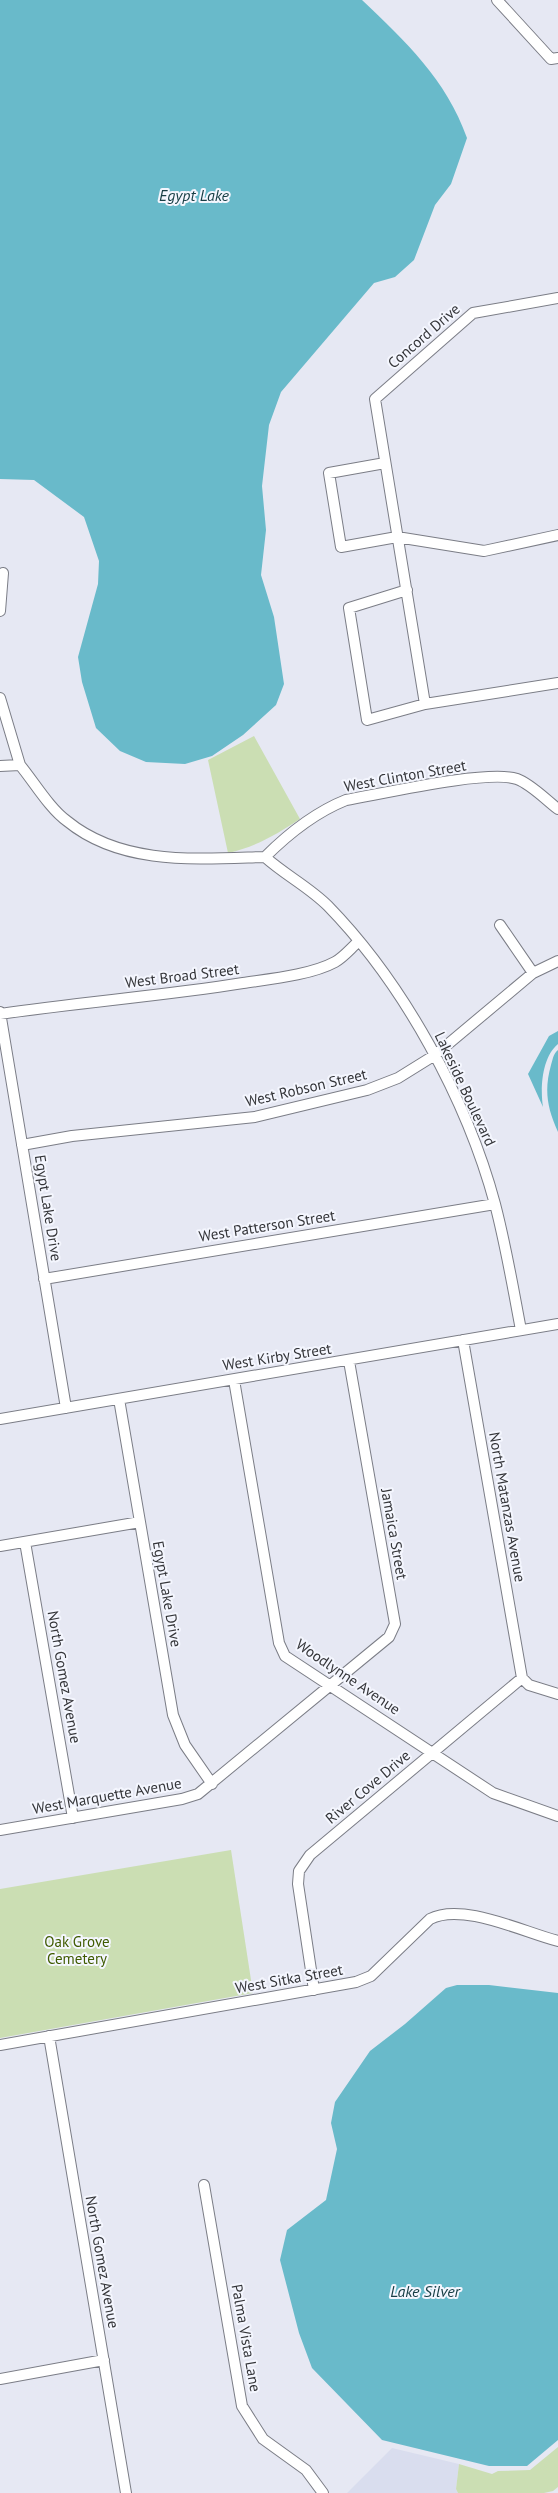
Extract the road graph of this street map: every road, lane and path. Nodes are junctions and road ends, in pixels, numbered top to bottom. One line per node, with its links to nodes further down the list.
1 (497, 0): 2 (street)
2 (558, 58)
3 (558, 298): 4 (street, Concord Drive)
4 (385, 464): 6 (street); 6 (street)
5 (558, 535): 6 (street)
6 (397, 537): 8 (street)
7 (3, 573): 9 (street)
8 (407, 590): 12 (street); 12 (street)
9 (0, 611)
10 (558, 683): 12 (street)
11 (0, 698): 14 (street)
12 (425, 704)
13 (0, 766): 14 (street)
14 (20, 766): 16 (street)
15 (558, 809): 16 (street, West Clinton Street)
16 (265, 857): 18 (street, Lakeside Boulevard)
17 (500, 925): 20 (street)
18 (358, 942): 21 (street, West Broad Street); 22 (street, Lakeside Boulevard)
19 (558, 961): 20 (street, West Robson Street)
20 (533, 973): 22 (street, West Robson Street)
21 (0, 1013): 23 (street, Egypt Lake Drive)
22 (435, 1055): 23 (street, West Robson Street); 24 (street, Lakeside Boulevard)
23 (22, 1145): 25 (street, Egypt Lake Drive)
24 (495, 1204): 25 (street, West Patterson Street); 27 (street, Lakeside Boulevard)
25 (44, 1278): 32 (street, Egypt Lake Drive)
26 (558, 1324): 27 (street, West Kirby Street)
27 (521, 1330): 28 (street, West Kirby Street)
28 (463, 1340): 29 (street, West Kirby Street); 37 (street, North Matanzas Avenue)
29 (349, 1360): 30 (street, West Kirby Street); 38 (street, Jamaica Street)
30 (234, 1380): 31 (street, West Kirby Street); 38 (street, Woodlynne Avenue)
31 (119, 1399): 32 (street, West Kirby Street); 34 (street, Egypt Lake Drive)
32 (66, 1408): 33 (street, West Kirby Street)
33 (0, 1419)
34 (140, 1522): 35 (street); 41 (street, Egypt Lake Drive)
35 (25, 1542): 36 (street); 43 (street, North Gomez Avenue)
36 (0, 1546)
37 (522, 1678): 39 (street); 40 (street, River Cove Drive)
38 (332, 1685): 40 (street, Woodlynne Avenue); 41 (street, West Marquette Avenue)
39 (558, 1694)
40 (432, 1752): 42 (street, Woodlynne Avenue); 46 (street, River Cove Drive)
41 (212, 1784): 43 (street, West Marquette Avenue)
42 (558, 1816)
43 (73, 1818): 44 (street, West Marquette Avenue)
44 (0, 1830)
45 (558, 1941): 46 (street, West Sitka Street)
46 (314, 1990): 47 (street, West Sitka Street)
47 (48, 2036): 48 (street, West Sitka Street); 50 (street, North Gomez Avenue)
48 (0, 2045)
49 (204, 2185): 53 (street, Palma Vista Lane)
50 (104, 2360): 51 (street); 52 (street, North Gomez Avenue)
51 (0, 2379)
52 (126, 2493)
53 (323, 2493)

